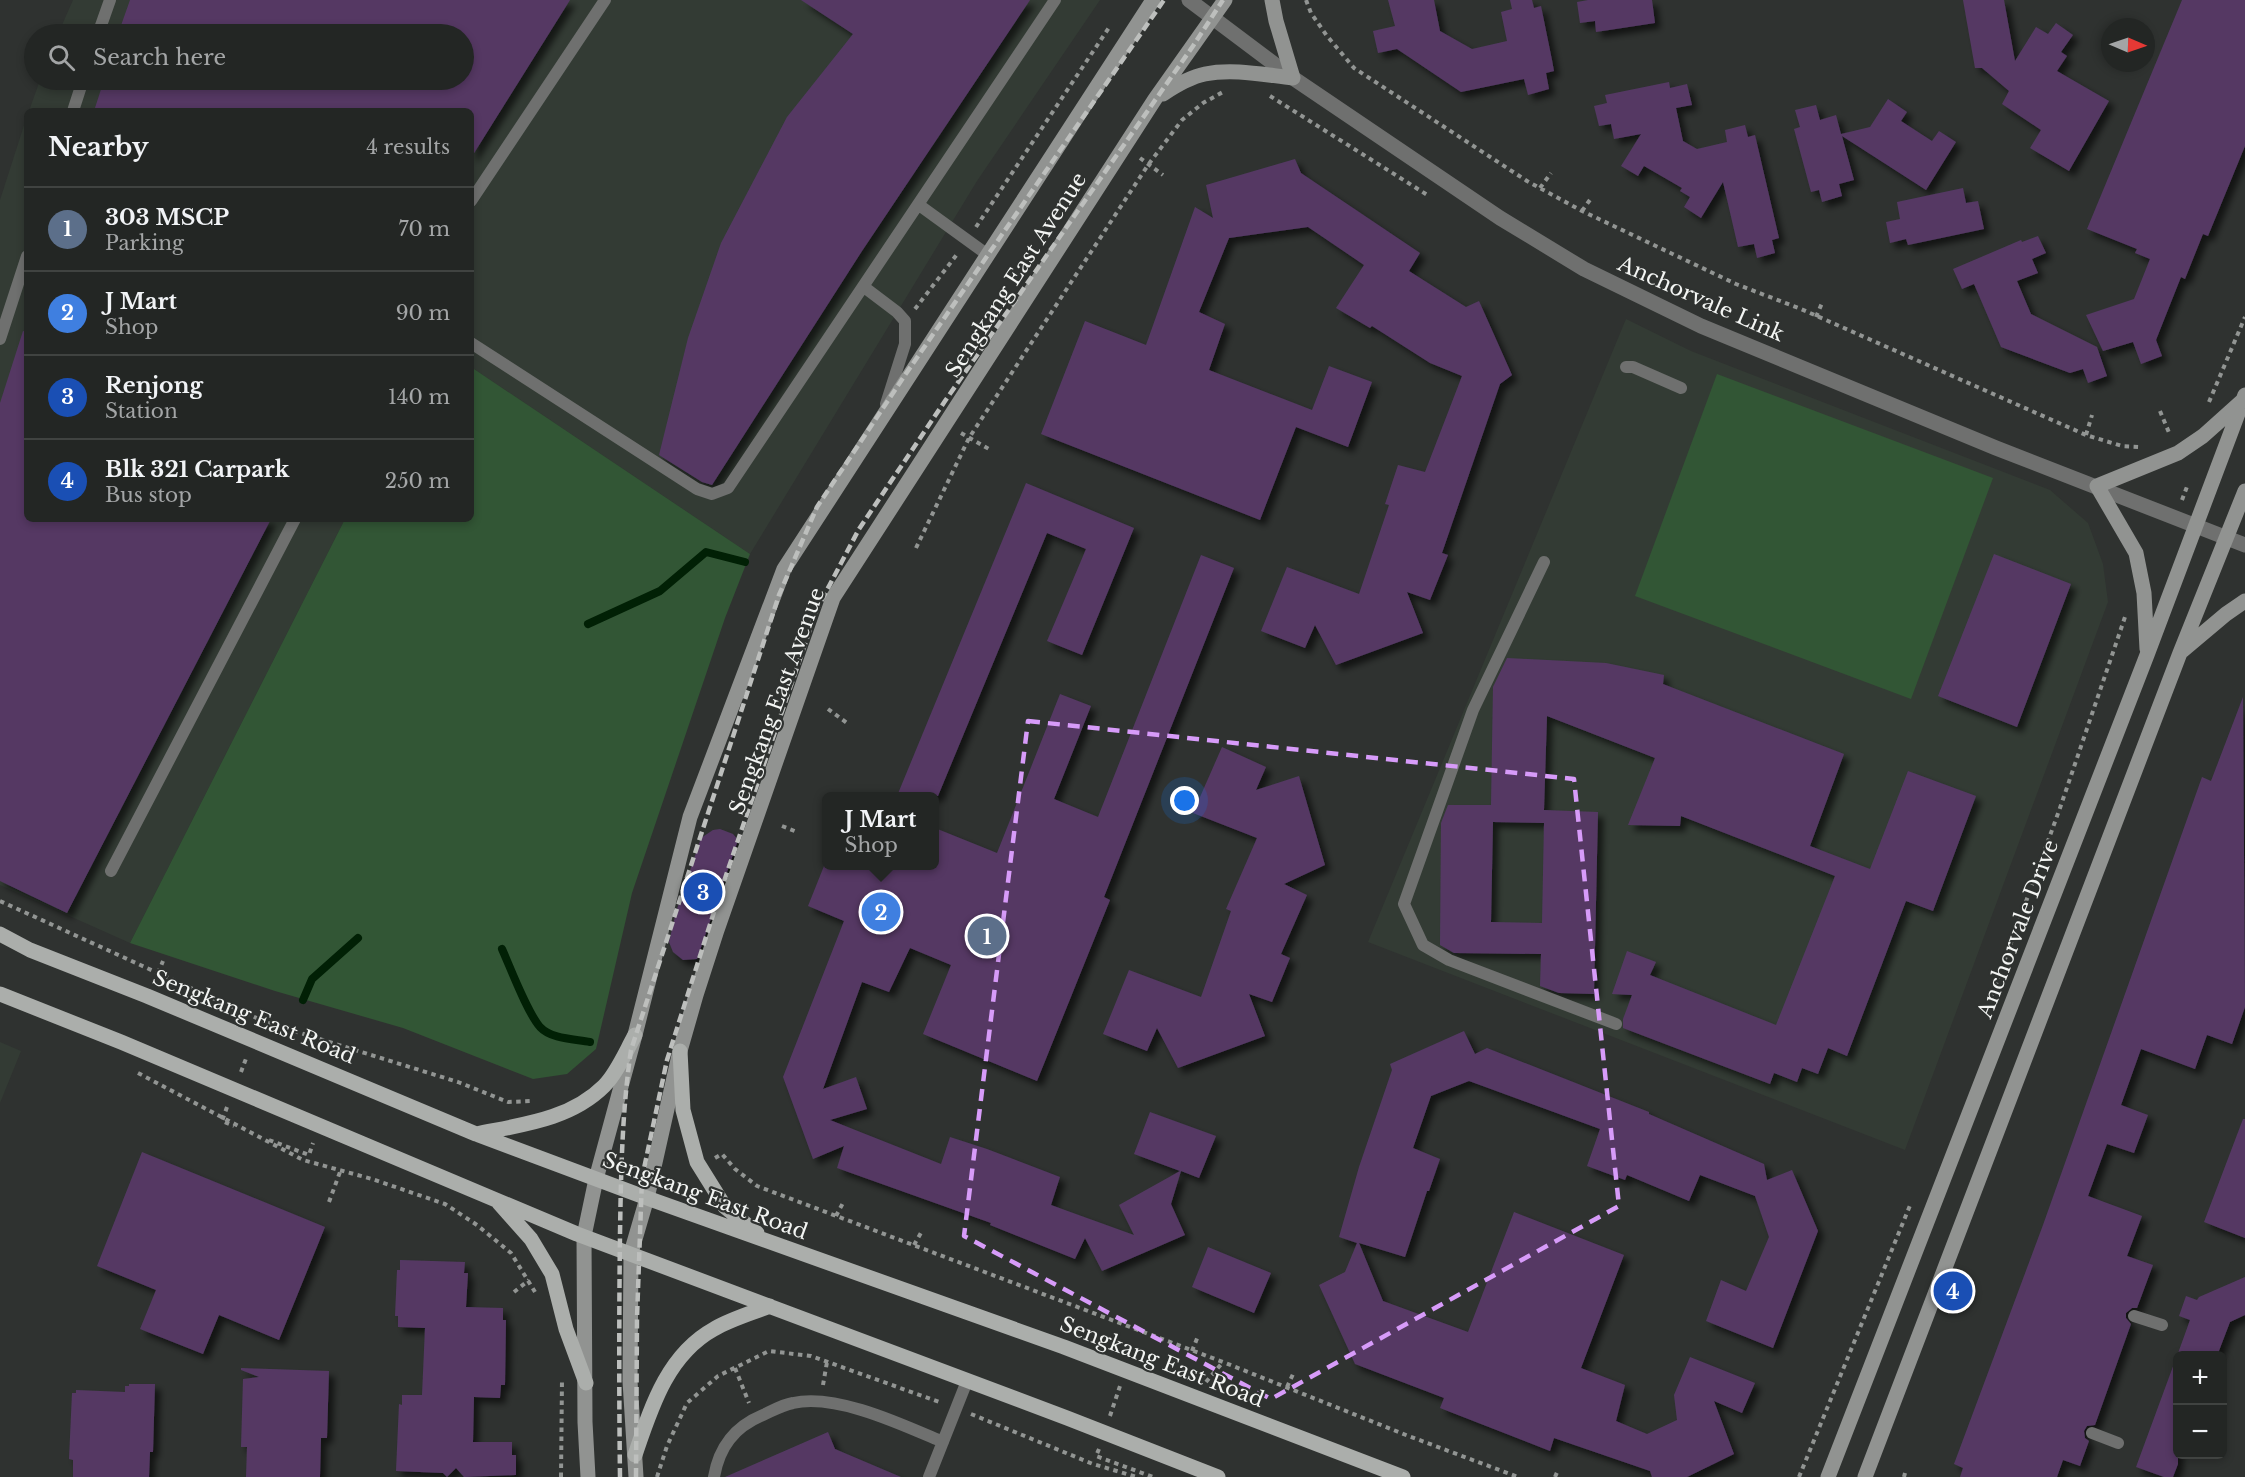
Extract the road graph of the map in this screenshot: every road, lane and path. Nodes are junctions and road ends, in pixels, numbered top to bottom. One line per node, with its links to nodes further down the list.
1 (110, 0): 11 (lane)
2 (605, 0): 22 (lane)
3 (1055, 0): 25 (lane)
4 (1153, 0): 28 (main road, Sengkang East Avenue)
5 (1189, 0): 10 (street, Anchorvale Link)
6 (1225, 0): 10 (main road, Sengkang East Avenue)
7 (1272, 0): 12 (main road)
8 (1306, 0): 21 (path)
9 (1116, 17): 27 (path)
10 (1213, 18): 12 (street, Anchorvale Link); 16 (main road, Sengkang East Avenue)
11 (102, 24)
12 (1293, 78): 16 (main road); 50 (street, Anchorvale Link)
13 (1228, 89): 46 (path)
14 (80, 90): 17 (lane)
15 (1265, 93): 24 (path)
16 (1155, 99): 43 (main road, Sengkang East Avenue)
17 (74, 108)
18 (1153, 168): 20 (path)
19 (1551, 173): 21 (path)
20 (1163, 175)
21 (1540, 188): 26 (path)
22 (474, 196)
23 (1592, 197): 26 (path)
24 (1436, 200)
25 (919, 205): 27 (lane); 30 (lane)
26 (1582, 211): 32 (path)
27 (968, 240): 28 (lane); 34 (path)
28 (988, 255): 44 (main road, Sengkang East Avenue)
29 (24, 265): 35 (lane)
30 (864, 287): 34 (lane); 36 (lane)
31 (1822, 303): 32 (path)
32 (1816, 317): 45 (path)
33 (2245, 317): 40 (path)
34 (905, 321): 44 (lane)
35 (0, 339)
36 (474, 345)
37 (1626, 367): 38 (lane)
38 (1680, 388)
39 (2244, 397): 50 (main road); 53 (main road, Anchorvale Drive)
40 (2208, 405)
41 (2160, 411): 47 (path)
42 (2092, 415): 45 (path)
43 (945, 424): 46 (path); 75 (main road, Sengkang East Avenue)
44 (879, 426): 74 (main road, Sengkang East Avenue)
45 (2086, 435): 48 (path)
46 (969, 438): 49 (path); 56 (path)
47 (2173, 441)
48 (2143, 447)
49 (989, 449)
50 (2097, 486): 53 (street, Anchorvale Link); 61 (main road)
51 (2245, 491): 54 (main road)
52 (293, 522): 66 (lane)
53 (2195, 527): 54 (street, Anchorvale Link); 61 (main road, Anchorvale Drive)
54 (2226, 538): 55 (street, Anchorvale Link); 60 (main road)
55 (2245, 545)
56 (916, 548)
57 (1544, 561): 72 (lane)
58 (2245, 601): 60 (main road)
59 (2126, 611): 70 (path)
60 (2180, 653): 136 (main road)
61 (2147, 655): 135 (main road, Anchorvale Drive)
62 (828, 709): 63 (path)
63 (847, 723)
64 (782, 826): 65 (path)
65 (797, 832)
66 (111, 871)
67 (0, 901): 80 (path)
68 (0, 934): 81 (main road, Sengkang East Road)
69 (0, 994): 87 (main road)
70 (1989, 1004)
71 (264, 1010): 73 (path)
72 (1616, 1024)
73 (256, 1032)
74 (635, 1035): 81 (main road); 85 (main road, Sengkang East Avenue)
75 (680, 1051): 86 (main road, Sengkang East Avenue); 94 (main road)
76 (247, 1054): 78 (path)
77 (128, 1067): 84 (path)
78 (239, 1077)
79 (230, 1099): 83 (path)
80 (540, 1101)
81 (476, 1134): 85 (main road, Sengkang East Road)
82 (722, 1154): 91 (path)
83 (309, 1155)
84 (340, 1172): 88 (path); 97 (path)
85 (596, 1179): 86 (main road, Sengkang East Road); 93 (main road, Sengkang East Avenue)
86 (647, 1198): 94 (main road, Sengkang East Road); 96 (main road, Sengkang East Avenue)
87 (495, 1199): 93 (main road); 111 (main road)
88 (329, 1202)
89 (844, 1202): 91 (path)
90 (1911, 1202): 134 (path)
91 (836, 1216): 95 (path)
92 (922, 1231): 95 (path)
93 (584, 1236): 96 (main road); 111 (main road, Sengkang East Avenue)
94 (766, 1241): 131 (main road, Sengkang East Road)
95 (914, 1245): 104 (path)
96 (632, 1253): 100 (main road); 122 (main road, Sengkang East Avenue)
97 (529, 1280): 98 (path); 99 (path)
98 (514, 1292)
99 (538, 1299)
100 (770, 1306): 110 (main road); 122 (main road)
101 (2134, 1316): 102 (lane)
102 (2162, 1325)
103 (1198, 1336): 104 (path)
104 (1192, 1351): 106 (path)
105 (827, 1362): 115 (path)
106 (1223, 1362): 113 (path); 114 (path)
107 (735, 1368): 116 (path)
108 (561, 1371): 124 (path)
109 (1294, 1372): 114 (path)
110 (967, 1381): 119 (lane); 130 (main road)
111 (586, 1383): 125 (main road, Sengkang East Avenue)
112 (1120, 1384): 117 (path)
113 (1203, 1384)
114 (1287, 1388): 132 (path)
115 (820, 1401): 116 (lane); 119 (lane)
116 (754, 1419): 127 (lane)
117 (1107, 1425)
118 (2092, 1433): 120 (lane)
119 (943, 1442): 128 (lane)
120 (2118, 1443)
121 (1100, 1446): 129 (path)
122 (635, 1455): 126 (main road, Sengkang East Avenue)
123 (1558, 1470): 133 (path)
124 (561, 1477)
125 (588, 1477)
126 (636, 1477)
127 (714, 1477)
128 (929, 1477)
129 (1153, 1477)
130 (1218, 1477)
131 (1403, 1477)
132 (1518, 1477)
133 (1556, 1477)
134 (1799, 1477)
135 (1828, 1477)
136 (1865, 1477)

